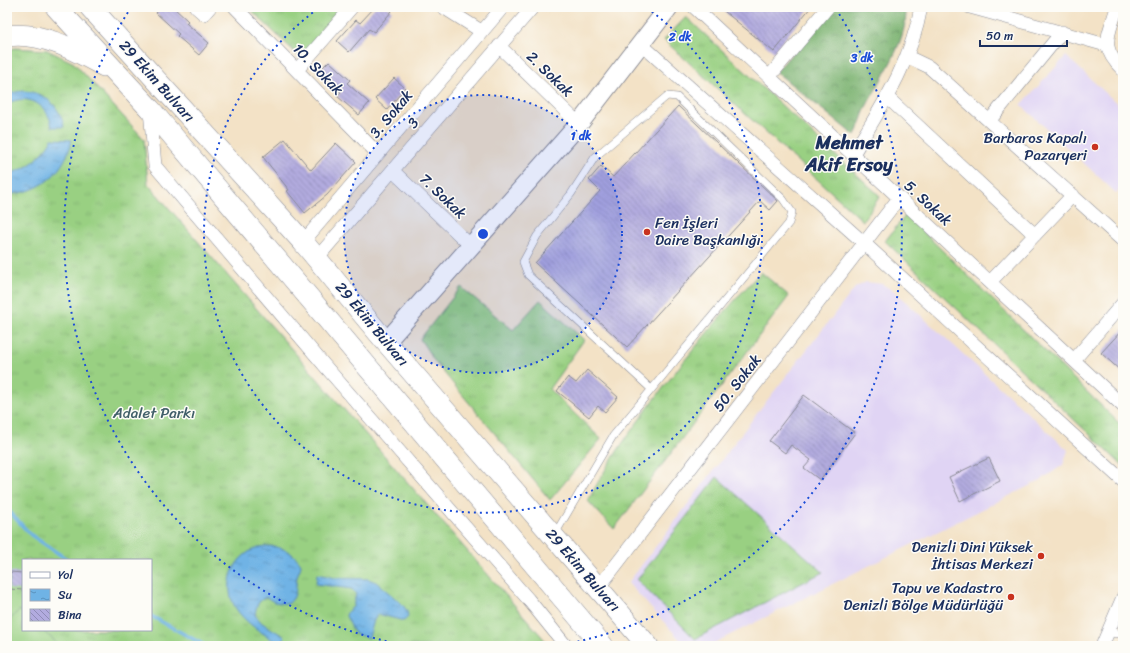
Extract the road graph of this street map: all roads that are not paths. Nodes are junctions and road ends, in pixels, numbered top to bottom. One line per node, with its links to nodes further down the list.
1 (56, 7): 25 (main road, 29 Ekim Bulvarı)
2 (196, 7): 3 (street)
3 (210, 7)
4 (235, 7): 23 (street, 10. Sokak)
5 (352, 7): 23 (street)
6 (444, 7): 16 (street)
7 (503, 7): 16 (street, 3. Sokak)
8 (533, 7): 21 (street, 3)
9 (669, 7): 19 (street)
10 (694, 7): 26 (street, 5. Sokak)
11 (828, 7): 26 (street)
12 (921, 7): 22 (street)
13 (1117, 7): 20 (street)
14 (974, 8): 17 (street)
15 (95, 9): 38 (main road, 29 Ekim Bulvarı)
16 (482, 31): 31 (street, 3. Sokak)
17 (1062, 32): 20 (street); 29 (street)
18 (7, 36): 25 (main road)
19 (641, 44): 30 (street); 39 (street)
20 (1106, 45): 24 (street)
21 (499, 46): 30 (street, 2. Sokak); 33 (street, 3)
22 (908, 57): 27 (street); 29 (street)
23 (297, 70): 31 (street, 10. Sokak)
24 (1123, 70)
25 (122, 77): 28 (main road, 29 Ekim Bulvarı)
26 (769, 77): 32 (street, 5. Sokak)
27 (887, 97): 32 (street); 36 (street)
28 (150, 109): 54 (street); 55 (main road, 29 Ekim Bulvarı)
29 (990, 120): 34 (street)
30 (579, 124): 40 (street)
31 (378, 154): 38 (street, 3. Sokak)
32 (853, 154): 35 (street, 5. Sokak)
33 (393, 171): 40 (street, 7. Sokak); 41 (street, 3)
34 (1073, 195): 36 (street); 37 (street)
35 (899, 198): 39 (street, 50. Sokak); 42 (street, 5. Sokak)
36 (1035, 235): 42 (street)
37 (1123, 241)
38 (303, 242): 41 (main road, 29 Ekim Bulvarı)
39 (864, 243): 48 (street); 50 (street, 50. Sokak)
40 (470, 245): 44 (street)
41 (316, 258): 44 (main road, 29 Ekim Bulvarı)
42 (990, 282): 45 (street, 5. Sokak)
43 (1123, 303): 45 (street)
44 (386, 342): 49 (main road, 29 Ekim Bulvarı)
45 (1074, 360): 47 (street, 5. Sokak)
46 (652, 389): 46 (lane); 49 (lane)
47 (1123, 406)
48 (1123, 481)
49 (554, 536): 50 (main road, 29 Ekim Bulvarı)
50 (599, 587): 56 (main road, 29 Ekim Bulvarı)
51 (1123, 597): 52 (street)
52 (1107, 633): 53 (lane); 57 (street)
53 (1123, 634)
54 (566, 646)
55 (603, 646)
56 (648, 646)
57 (1102, 646)

